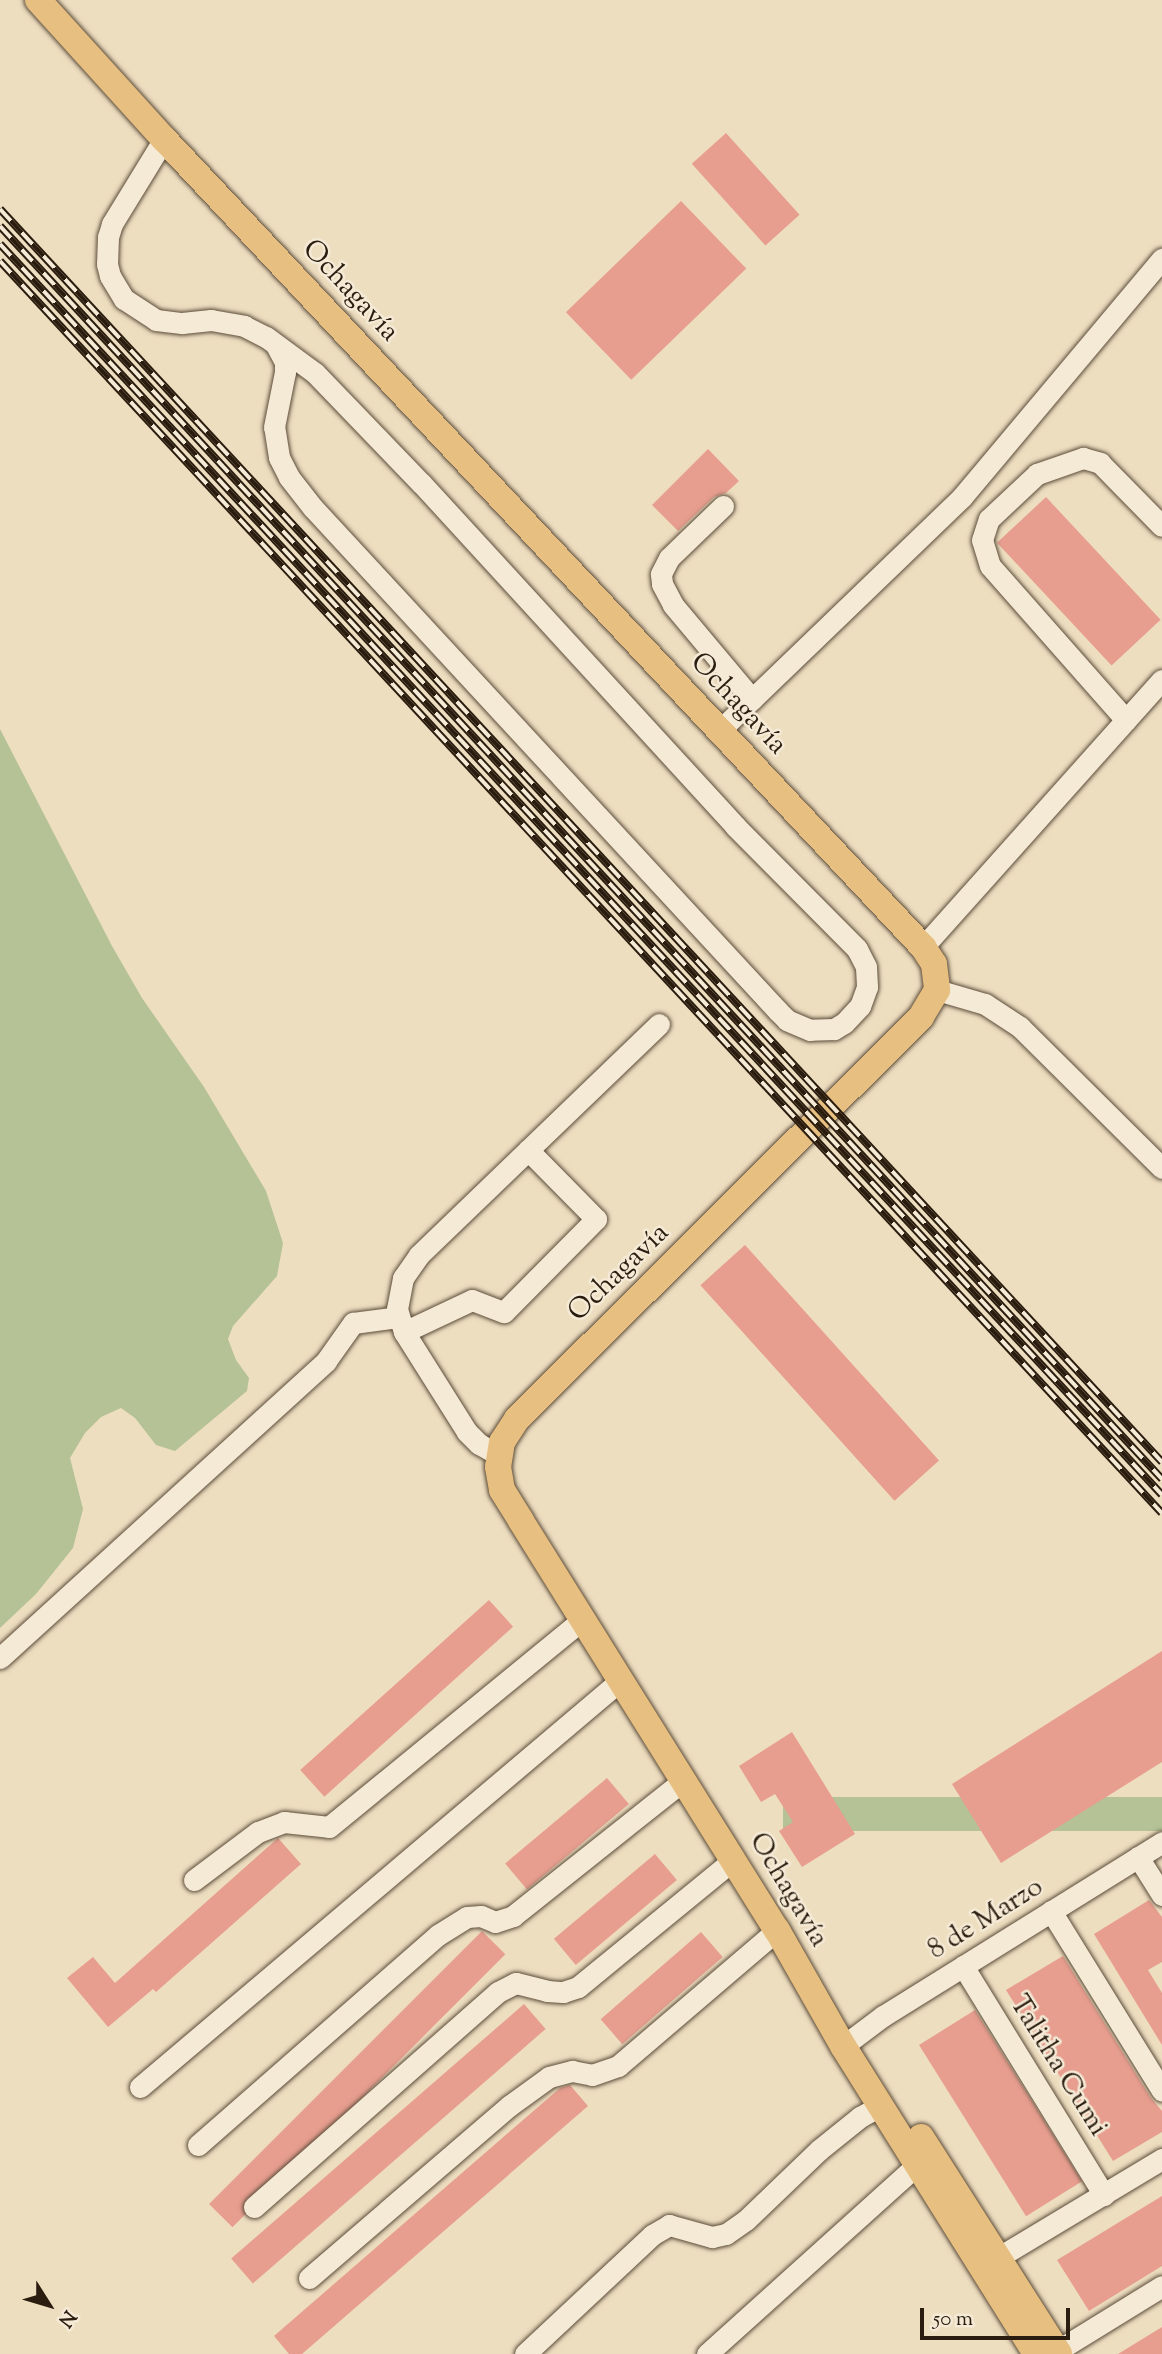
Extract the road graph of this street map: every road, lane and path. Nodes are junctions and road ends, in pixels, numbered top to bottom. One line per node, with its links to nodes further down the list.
1 (38, 0): 2 (main road, Ochagavía)
2 (164, 139): 4 (street); 10 (main road, Ochagavía)
3 (1162, 258): 8 (street)
4 (276, 345): 4 (street)
5 (723, 506): 8 (street)
6 (1162, 526): 9 (street)
7 (1162, 680): 9 (street)
8 (752, 699): 10 (street)
9 (1126, 720): 11 (street)
10 (720, 730): 11 (main road, Ochagavía)
11 (923, 947): 12 (main road, Ochagavía)
12 (937, 990): 15 (street); 17 (main road, Ochagavía)
13 (659, 1024): 14 (street)
14 (528, 1150): 16 (street); 16 (street)
15 (1162, 1168)
16 (401, 1325): 17 (street); 19 (street)
17 (499, 1455): 18 (main road, Ochagavía)
18 (582, 1620): 20 (main road, Ochagavía); 25 (street)
19 (0, 1658)
20 (621, 1680): 21 (main road, Ochagavía); 31 (street)
21 (683, 1781): 24 (main road, Ochagavía); 34 (street)
22 (1162, 1842): 23 (street, 8 de Marzo)
23 (1138, 1857): 26 (street); 27 (street, 8 de Marzo)
24 (733, 1860): 28 (main road, Ochagavía); 38 (street)
25 (194, 1880)
26 (1162, 1895)
27 (1051, 1912): 29 (street, 8 de Marzo); 32 (street)
28 (778, 1930): 30 (main road, Ochagavía); 40 (street)
29 (963, 1966): 30 (street, 8 de Marzo); 37 (street, Talitha Cumi)
30 (849, 2040): 33 (main road); 39 (main road)
31 (140, 2087)
32 (1162, 2091)
33 (880, 2106): 36 (main road); 43 (street)
34 (198, 2145)
35 (1162, 2159): 37 (street)
36 (917, 2165): 39 (main road); 44 (street)
37 (1104, 2195): 39 (street)
38 (254, 2207)
39 (990, 2263): 42 (main road)
40 (309, 2278)
41 (1161, 2287): 42 (street)
42 (1051, 2353)
43 (525, 2354)
44 (707, 2354)

